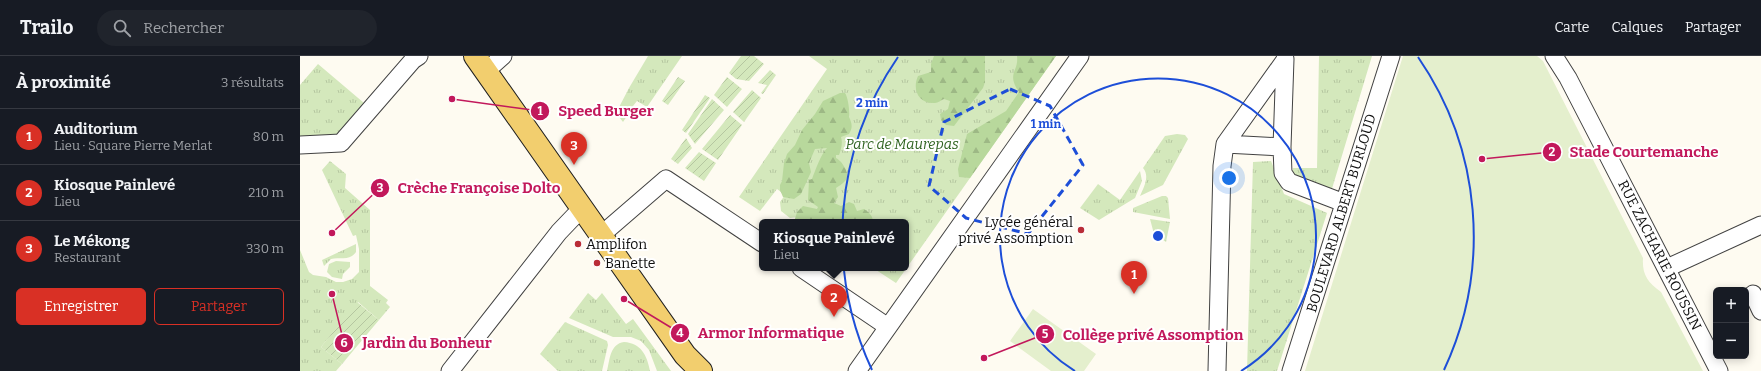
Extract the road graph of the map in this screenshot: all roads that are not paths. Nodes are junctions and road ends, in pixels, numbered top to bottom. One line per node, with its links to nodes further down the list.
1 (419, 56): 9 (street)
2 (503, 56): 7 (street)
3 (1080, 56): 20 (street)
4 (1391, 56): 11 (street, BOULEVARD ALBERT BURLOUD)
5 (1554, 56): 16 (street, RUE ZACHARIE ROUSSIN)
6 (1285, 58): 8 (street); 10 (street)
7 (480, 64): 12 (main road)
8 (1225, 144): 10 (street); 24 (street)
9 (300, 145)
10 (1282, 147): 11 (street)
11 (1344, 204): 25 (street, BOULEVARD ALBERT BURLOUD)
12 (581, 209): 14 (main road); 21 (street)
13 (1761, 225): 16 (street)
14 (600, 236): 15 (street); 22 (main road)
15 (759, 241)
16 (1667, 268): 26 (street, RUE ZACHARIE ROUSSIN)
17 (806, 271): 20 (street)
18 (1753, 294): 19 (street)
19 (1761, 311)
20 (888, 326): 23 (street)
21 (450, 371)
22 (701, 371)
23 (857, 371)
24 (1217, 371)
25 (1291, 371)
26 (1719, 371)

